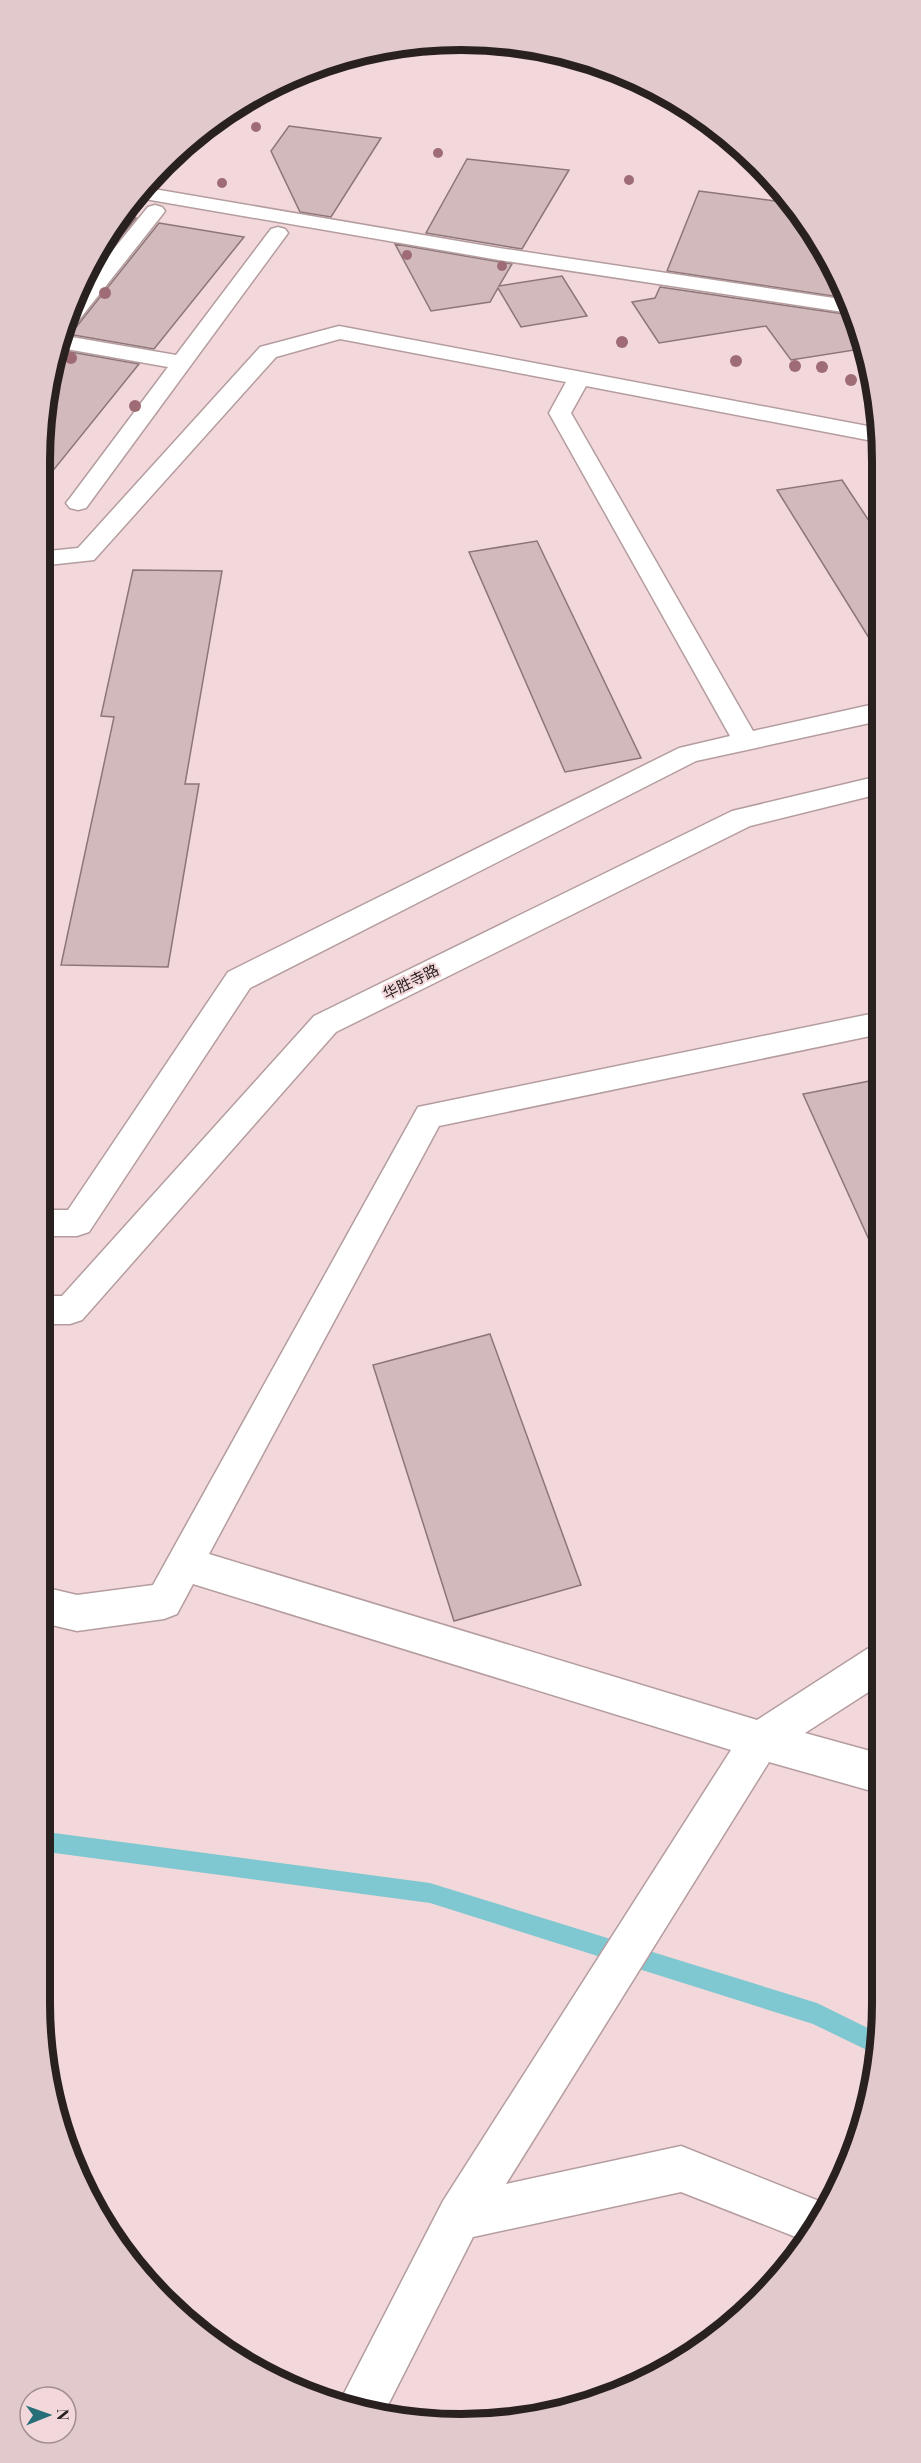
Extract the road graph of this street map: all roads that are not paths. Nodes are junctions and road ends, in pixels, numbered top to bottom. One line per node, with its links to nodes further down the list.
1 (148, 194): 5 (street)
2 (155, 211): 4 (street)
3 (278, 233): 7 (street)
4 (81, 302)
5 (841, 306)
6 (67, 343): 7 (street)
7 (182, 363): 10 (street)
8 (579, 378): 9 (street); 11 (street); 13 (street)
9 (871, 434)
10 (78, 503)
11 (50, 558)
12 (872, 714): 13 (street)
13 (746, 741): 16 (street)
14 (872, 787): 17 (street, 华胜寺路)
15 (872, 1025): 18 (street)
16 (50, 1223)
17 (50, 1310)
18 (184, 1564): 19 (street); 21 (street)
19 (50, 1607)
20 (872, 1668): 21 (street)
21 (760, 1740): 22 (street); 23 (street)
22 (872, 1771)
23 (459, 2217): 24 (street); 25 (street)
24 (809, 2220)
25 (364, 2402)

